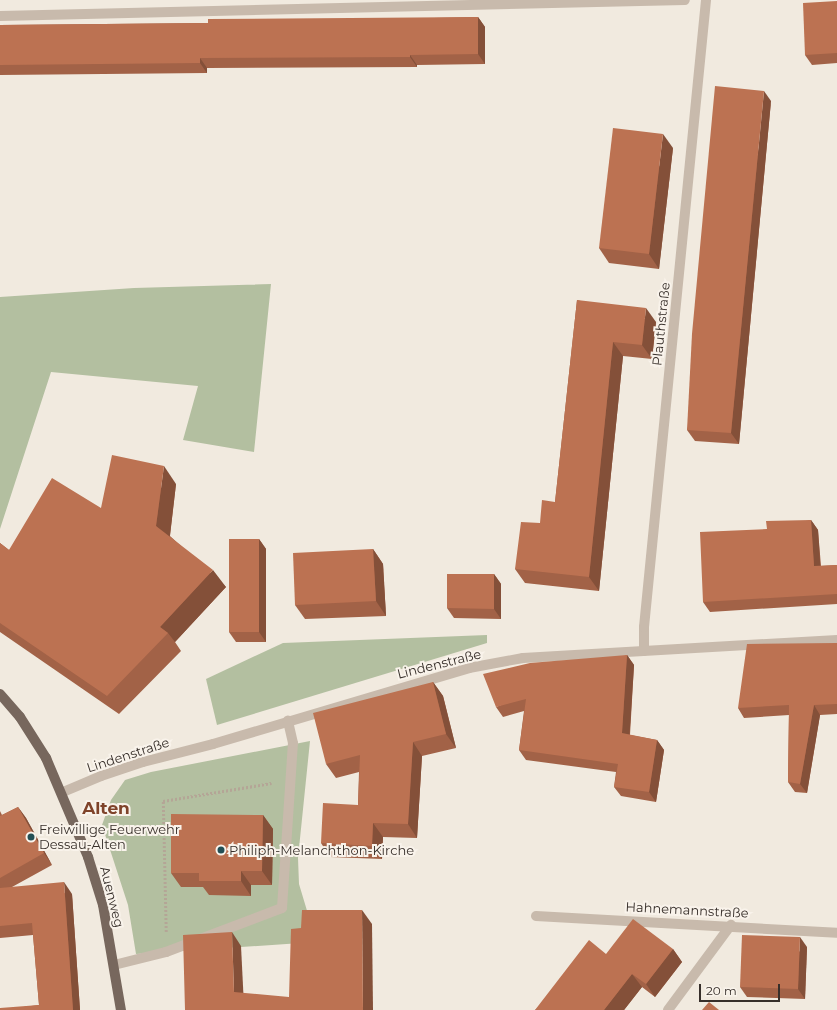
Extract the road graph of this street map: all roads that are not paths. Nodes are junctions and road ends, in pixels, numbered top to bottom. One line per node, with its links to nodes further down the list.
1 (684, 0): 3 (street)
2 (706, 0): 5 (street, Plauthstraße)
3 (0, 16)
4 (837, 640): 5 (street, Lindenstraße)
5 (644, 651): 7 (street, Lindenstraße)
6 (0, 694): 8 (main road, Auenweg)
7 (288, 721): 8 (street, Lindenstraße); 12 (street)
8 (63, 792): 12 (main road, Auenweg)
9 (536, 916): 10 (street, Hahnemannstraße)
10 (731, 925): 11 (street, Hahnemannstraße); 14 (street)
11 (837, 933)
12 (114, 965): 13 (main road, Auenweg)
13 (121, 1010)
14 (668, 1010)

